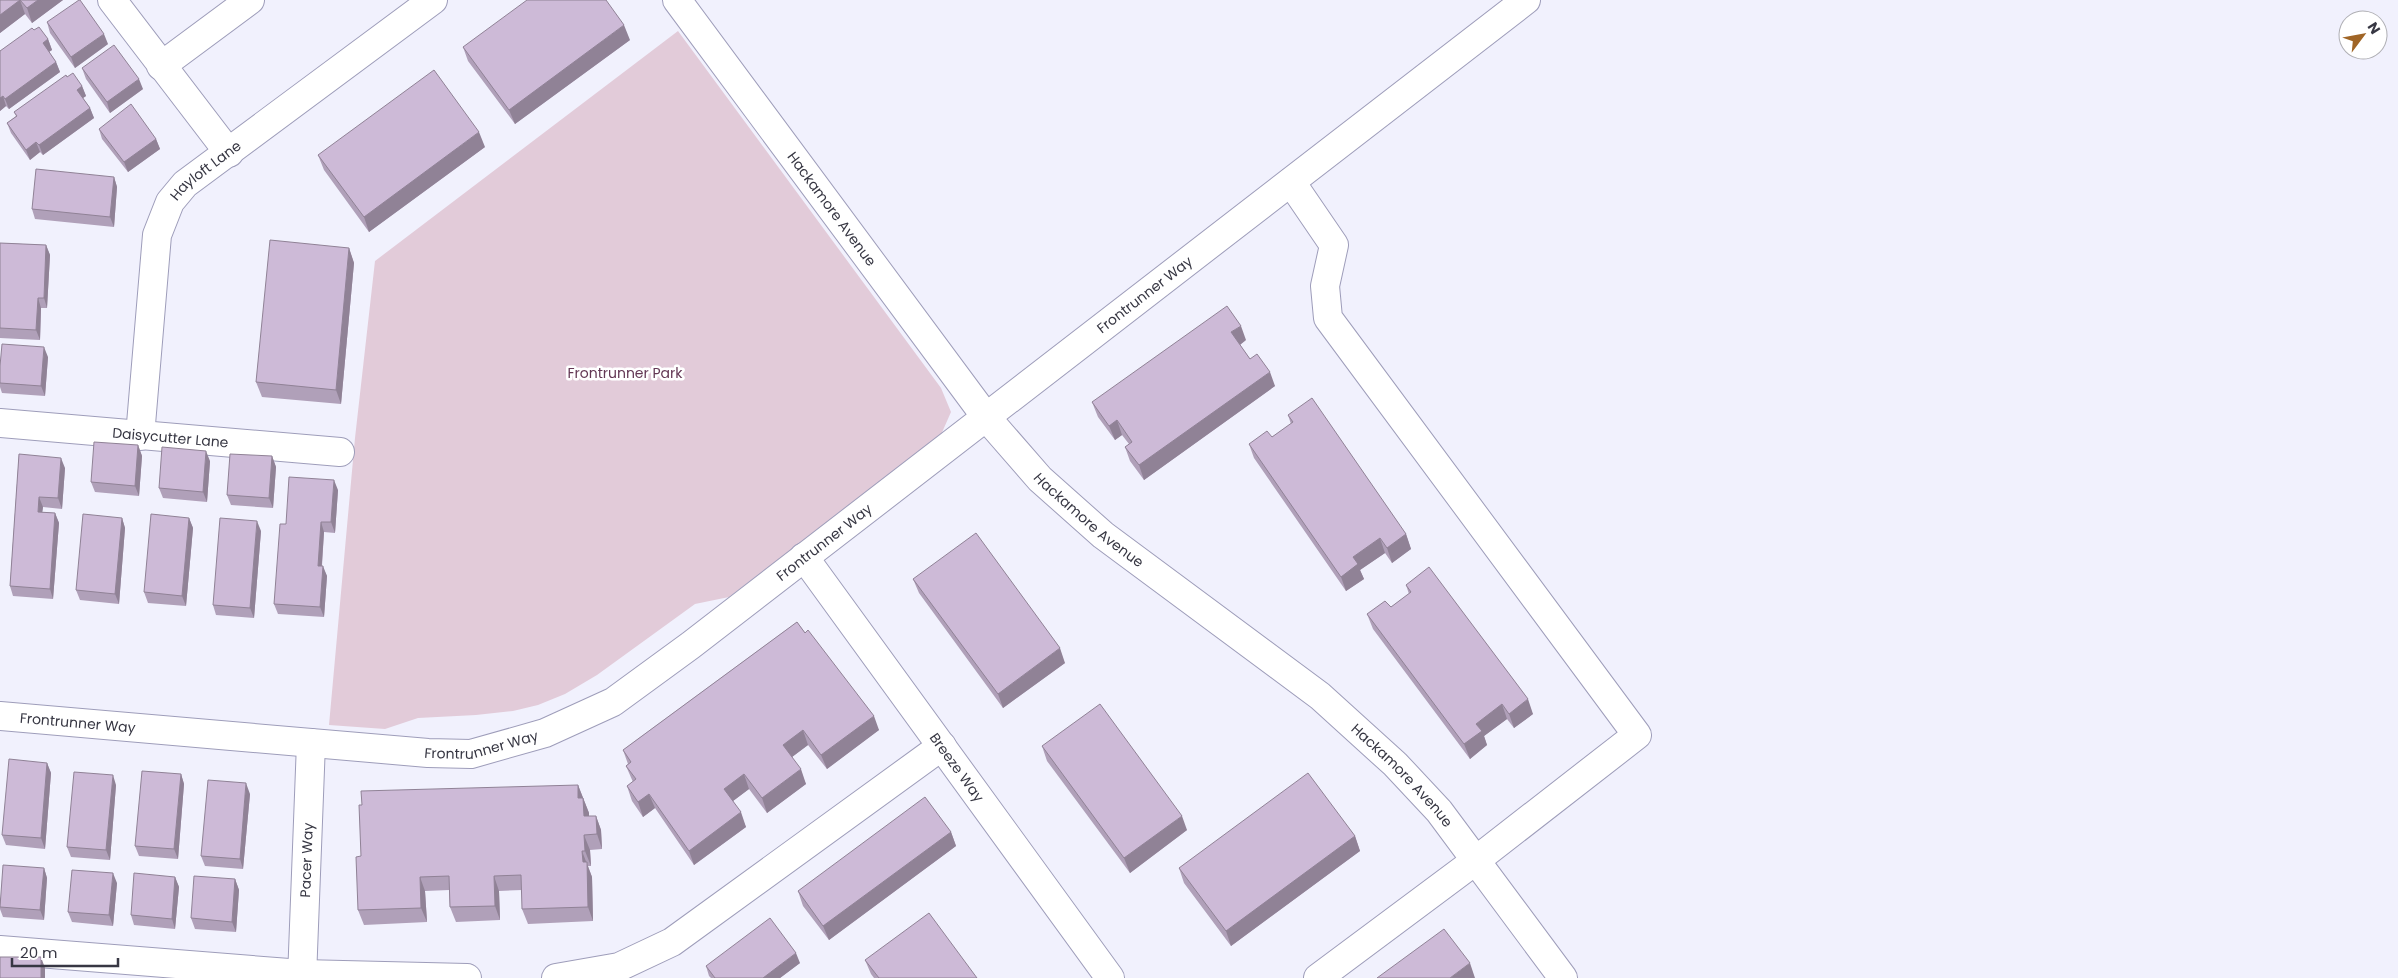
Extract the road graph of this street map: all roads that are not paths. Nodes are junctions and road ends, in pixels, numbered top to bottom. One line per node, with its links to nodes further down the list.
1 (112, 0): 6 (street)
2 (250, 0): 6 (street)
3 (433, 0): 7 (street, Hayloft Lane)
4 (677, 0): 9 (street, Hackamore Avenue)
5 (1526, 0): 8 (street, Frontrunner Way)
6 (161, 66): 7 (street)
7 (229, 153): 11 (street, Hayloft Lane)
8 (1291, 182): 9 (street, Frontrunner Way); 17 (street)
9 (986, 417): 13 (street, Frontrunner Way); 17 (street, Hackamore Avenue)
10 (0, 423): 11 (street, Daisycutter Lane)
11 (140, 436): 12 (street, Daisycutter Lane)
12 (340, 452)
13 (804, 557): 15 (street, Frontrunner Way); 16 (street, Breeze Way)
14 (0, 716): 15 (street, Frontrunner Way)
15 (311, 743): 19 (street, Pacer Way)
16 (942, 746): 21 (street); 22 (street, Breeze Way)
17 (1475, 861): 23 (street); 24 (street, Hackamore Avenue)
18 (0, 950): 19 (street)
19 (302, 976): 20 (street)
20 (467, 978)
21 (556, 978)
22 (1110, 978)
23 (1318, 978)
24 (1563, 978)

